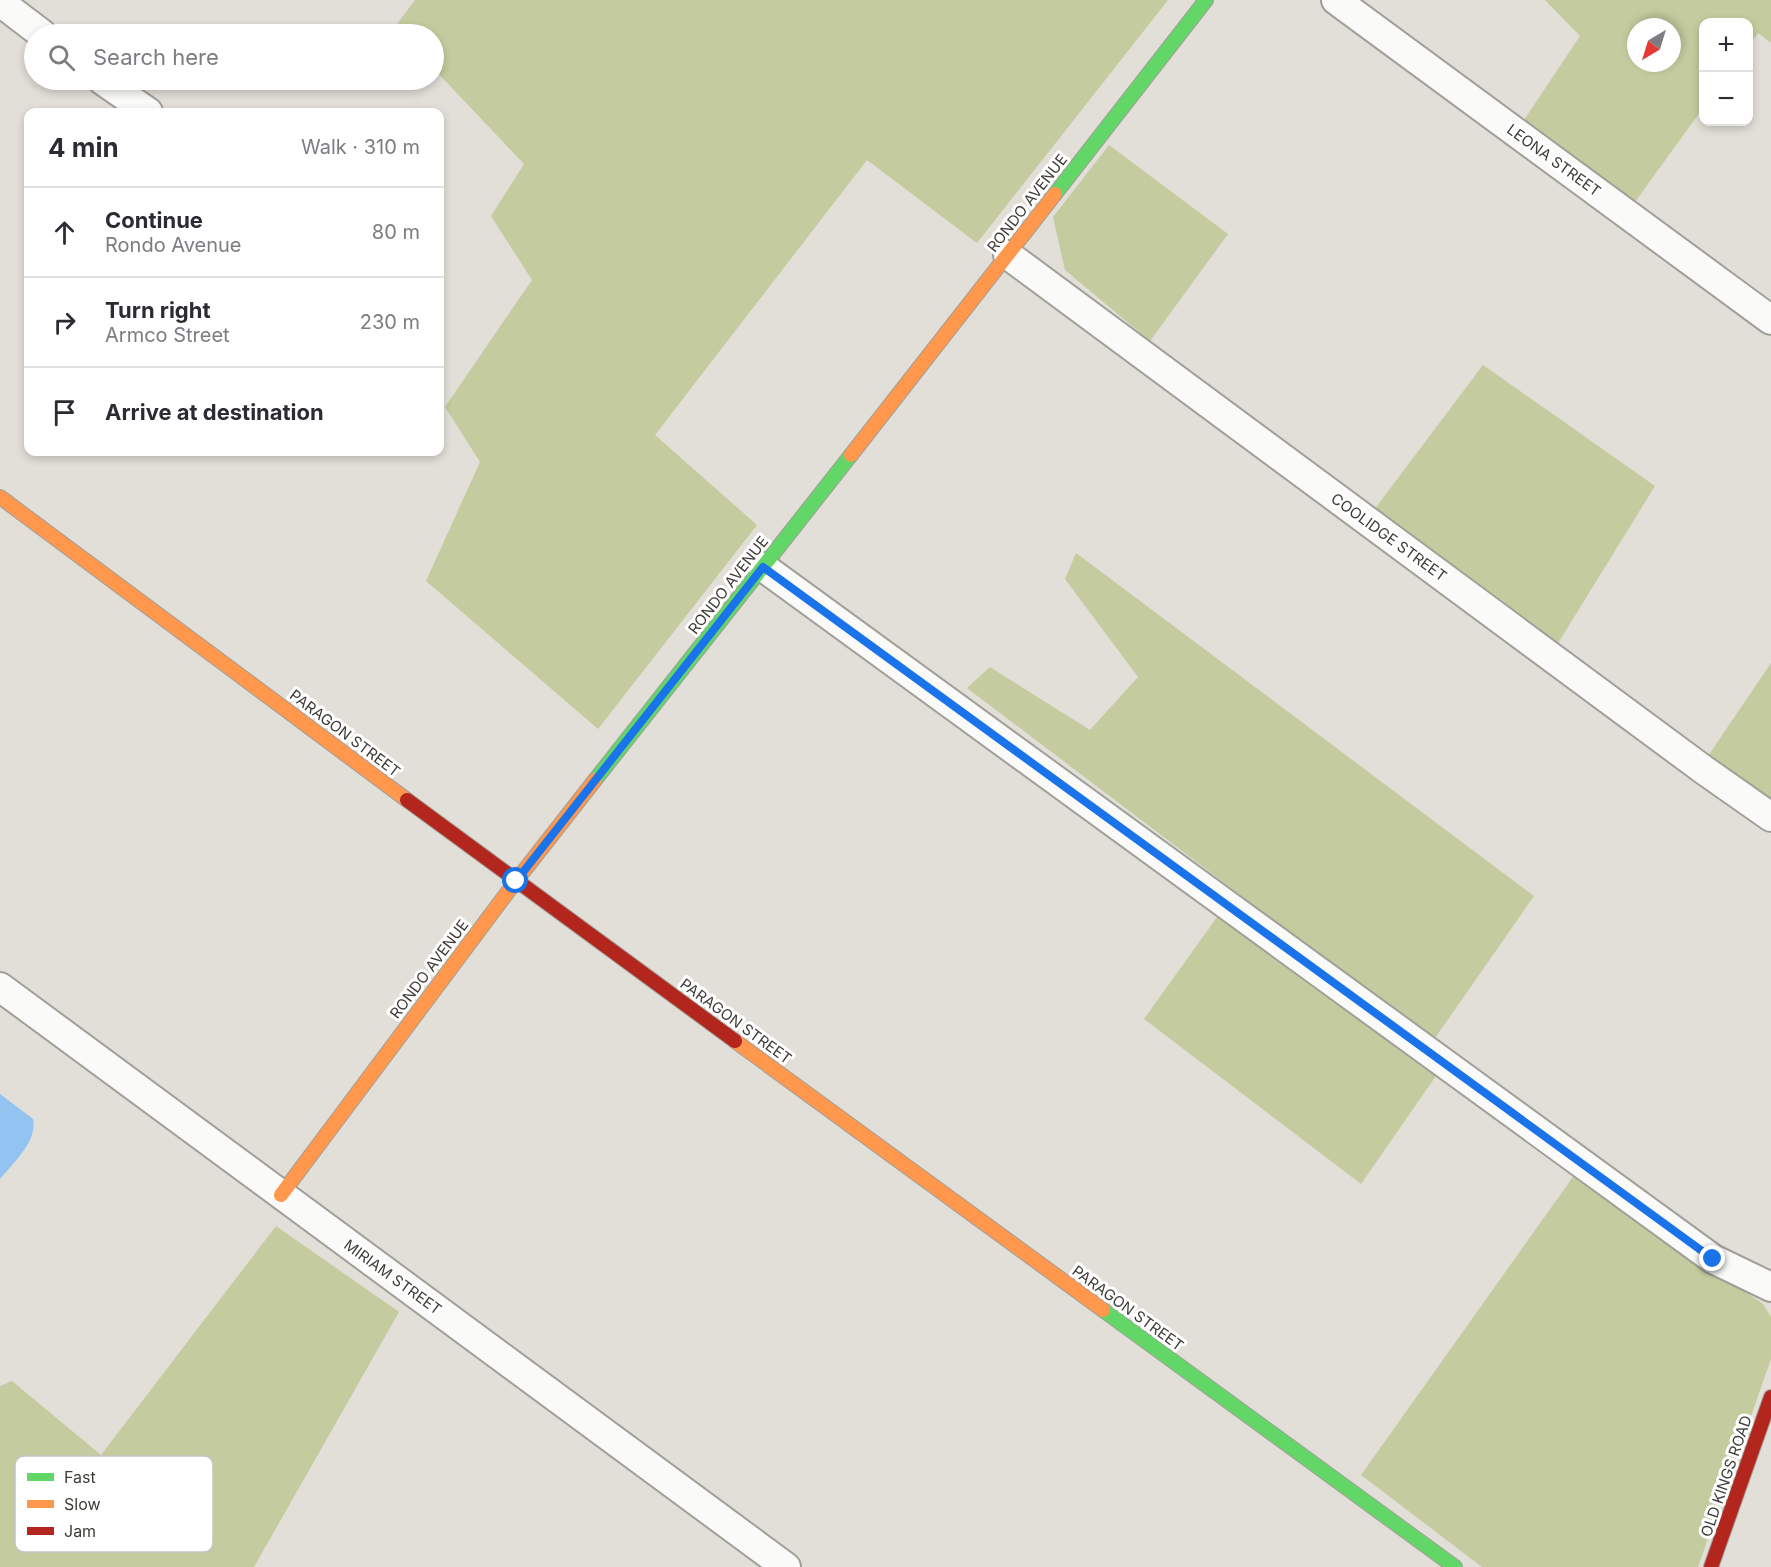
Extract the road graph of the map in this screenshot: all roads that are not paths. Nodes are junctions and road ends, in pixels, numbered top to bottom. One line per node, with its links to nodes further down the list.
1 (1206, 0): 7 (street, RONDO AVENUE)
2 (1336, 0): 8 (street, LEONA STREET)
3 (0, 2): 4 (street)
4 (29, 24)
5 (116, 90): 6 (street)
6 (142, 108)
7 (1008, 255): 10 (street, RONDO AVENUE); 11 (street, COOLIDGE STREET)
8 (1771, 320)
9 (0, 497): 12 (street, PARAGON STREET)
10 (763, 567): 12 (street, RONDO AVENUE); 15 (street)
11 (1771, 817)
12 (516, 881): 14 (street, RONDO AVENUE); 18 (street, PARAGON STREET)
13 (0, 987): 14 (street, MIRIAM STREET)
14 (281, 1195): 17 (street, MIRIAM STREET)
15 (1771, 1287)
16 (1771, 1397): 19 (street, OLD KINGS ROAD)
17 (786, 1567)
18 (1455, 1567)
19 (1711, 1567)

